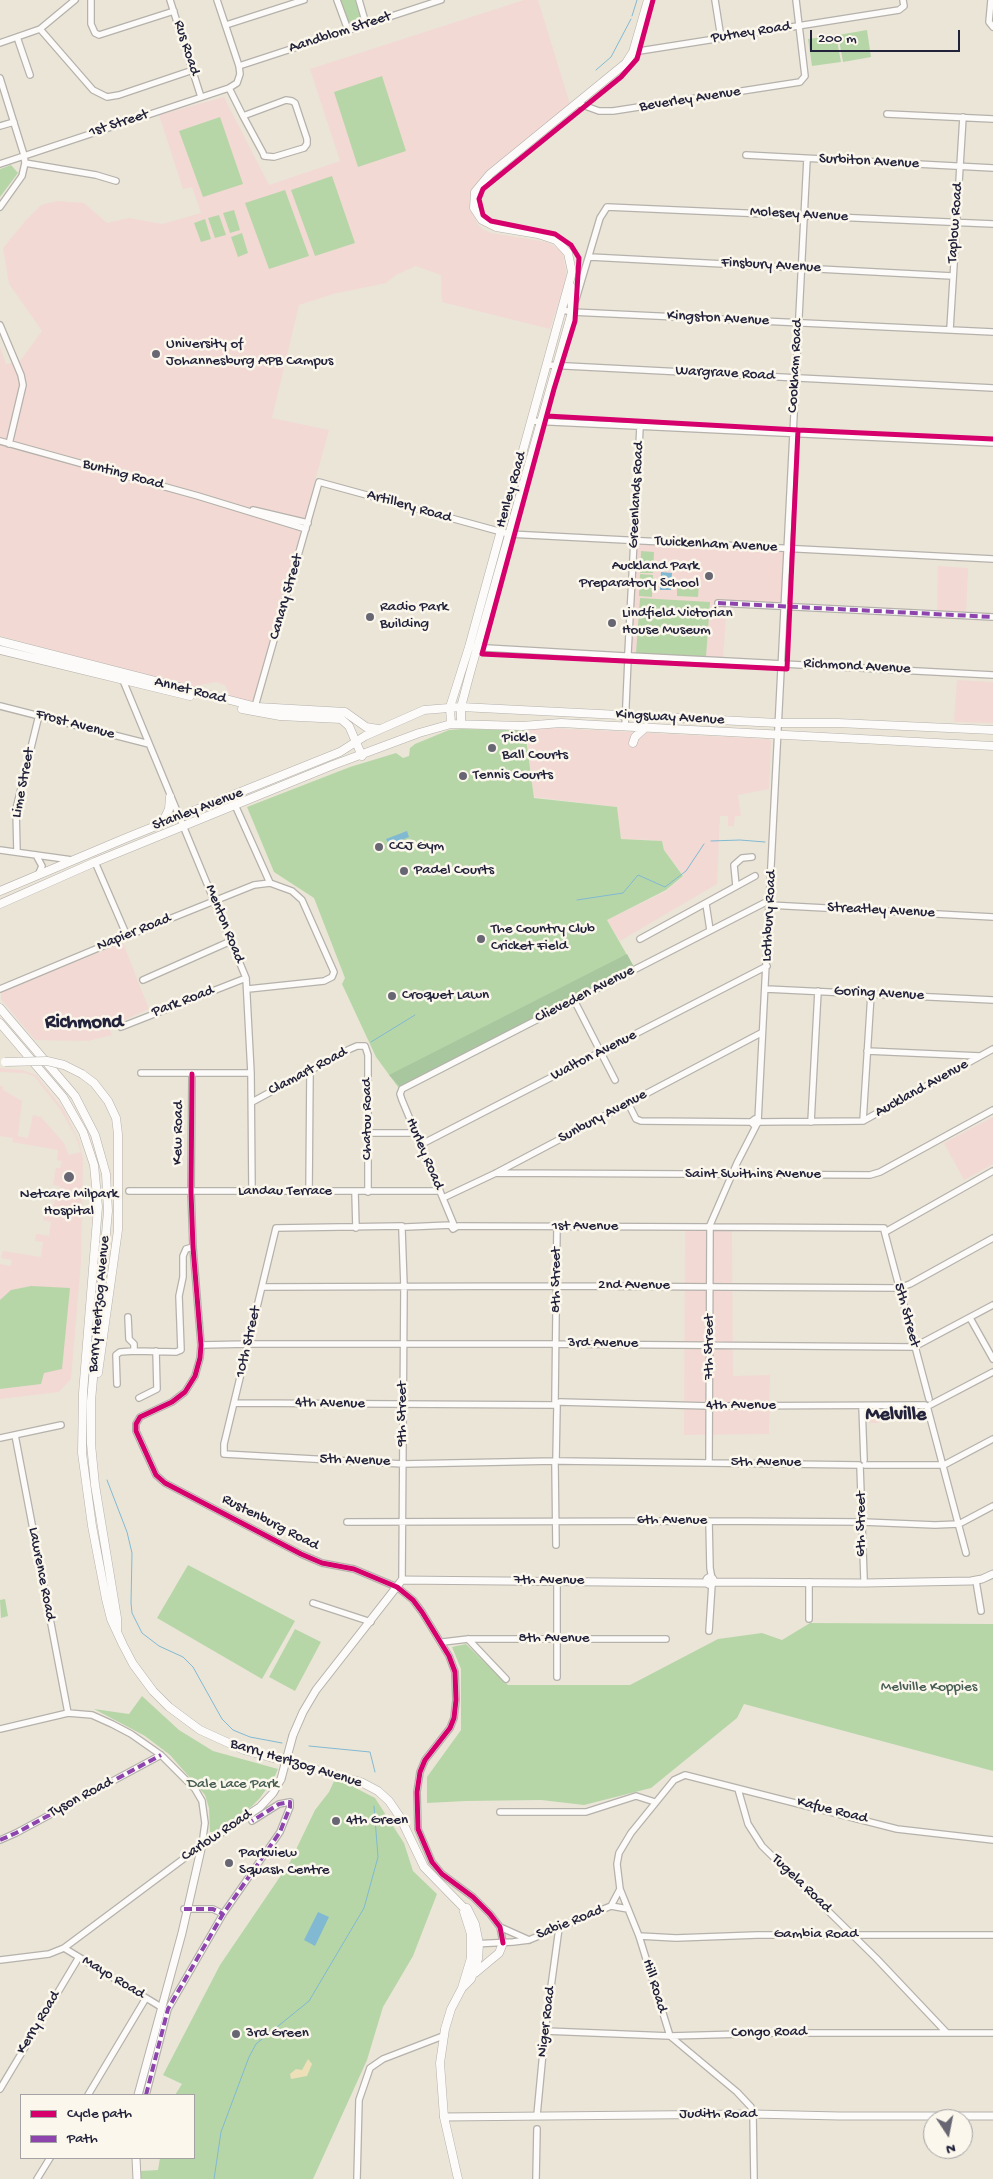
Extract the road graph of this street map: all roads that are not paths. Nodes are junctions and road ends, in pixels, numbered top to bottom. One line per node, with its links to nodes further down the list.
1 (75, 0): 19 (street)
2 (91, 0): 14 (street)
3 (170, 0): 14 (street, Rus Road)
4 (217, 0): 17 (street)
5 (304, 0): 17 (street)
6 (337, 0): 20 (street)
7 (359, 0): 15 (street)
8 (441, 0): 15 (street, Aandblom Street)
9 (648, 0): 24 (main road)
10 (715, 0): 22 (street)
11 (796, 0): 18 (street)
12 (903, 0): 18 (street, Putney Road)
13 (991, 0): 16 (street)
14 (174, 11): 26 (street, Rus Road)
15 (366, 24): 20 (street, Aandblom Street)
16 (991, 24)
17 (226, 26): 25 (street)
18 (800, 26): 22 (street, Putney Road); 32 (street, Beverley Avenue)
19 (40, 29): 21 (street); 26 (street)
20 (348, 30): 25 (street, Aandblom Street)
21 (17, 38): 23 (street); 27 (street)
22 (721, 38): 24 (street, Putney Road)
23 (0, 43)
24 (633, 52): 32 (main road)
25 (239, 66): 29 (street, 1st Street)
26 (193, 70): 31 (street, Rus Road)
27 (30, 76)
28 (0, 78): 30 (street)
29 (229, 88): 31 (street, 1st Street); 34 (street)
30 (2, 91): 37 (street)
31 (201, 97): 39 (street, 1st Street)
32 (577, 103): 55 (main road)
33 (887, 114): 35 (street)
34 (243, 116): 34 (street)
35 (962, 118): 36 (street); 44 (street, Taplow Road)
36 (993, 119)
37 (14, 122): 38 (street); 39 (street)
38 (0, 126)
39 (24, 155): 42 (street); 43 (street, 1st Street)
40 (746, 155): 41 (street, Surbiton Avenue)
41 (807, 159): 44 (street, Surbiton Avenue); 49 (street, Cookham Road)
42 (25, 163): 46 (street); 47 (street)
43 (0, 164)
44 (960, 166): 45 (street, Surbiton Avenue); 50 (street, Taplow Road)
45 (993, 168)
46 (116, 181)
47 (0, 206)
48 (606, 207): 49 (street, Molesey Avenue); 52 (street, Henley Road)
49 (804, 216): 50 (street, Molesey Avenue); 53 (street, Cookham Road)
50 (957, 222): 51 (street, Molesey Avenue); 54 (street, Taplow Road)
51 (993, 224)
52 (590, 257): 53 (street, Finsbury Avenue); 56 (street, Henley Road)
53 (801, 268): 54 (street, Finsbury Avenue); 58 (street, Cookham Road)
54 (952, 276): 60 (street, Taplow Road)
55 (571, 280): 56 (main road, Henley Road); 57 (main road, Henley Road)
56 (572, 309): 57 (street, Kingston Avenue); 58 (street, Kingston Avenue); 63 (main road, Henley Road)
57 (562, 310): 62 (main road, Henley Road)
58 (798, 323): 60 (street, Kingston Avenue); 64 (street, Cookham Road)
59 (0, 325): 72 (street)
60 (950, 329): 61 (street, Kingston Avenue)
61 (993, 332)
62 (547, 365): 63 (street, Wargrave Road); 66 (main road, Henley Road)
63 (557, 365): 64 (street, Wargrave Road); 67 (main road, Henley Road)
64 (797, 378): 65 (street, Wargrave Road); 69 (street, Cookham Road)
65 (993, 388)
66 (531, 421): 67 (street); 75 (main road, Henley Road)
67 (540, 421): 68 (street); 76 (main road, Henley Road)
68 (640, 427): 69 (street); 77 (street, Greenlands Road)
69 (792, 434): 71 (street); 78 (street, Cookham Road)
70 (0, 441): 72 (street, Bunting Road)
71 (993, 443)
72 (10, 444): 74 (street, Bunting Road)
73 (319, 482): 74 (street, Canary Street); 75 (street, Artillery Road)
74 (307, 526): 93 (street, Canary Street)
75 (500, 532): 76 (street, Twickenham Avenue); 84 (main road, Henley Road)
76 (509, 534): 77 (street, Twickenham Avenue); 84 (main road, Henley Road)
77 (634, 541): 78 (street, Twickenham Avenue); 86 (street, Greenlands Road)
78 (788, 549): 79 (street, Twickenham Avenue); 81 (street, Cookham Road)
79 (993, 559)
80 (718, 603): 81 (street)
81 (784, 606): 82 (street); 87 (street, Cookham Road)
82 (993, 617)
83 (0, 641): 89 (main road, Annet Road)
84 (473, 648): 86 (street, Richmond Avenue); 91 (main road, Henley Road); 92 (main road, Henley Road)
85 (0, 650): 89 (main road, Annet Road)
86 (628, 656): 87 (street, Richmond Avenue); 95 (street, Greenlands Road)
87 (781, 663): 88 (street, Richmond Avenue); 96 (street, Cookham Road)
88 (993, 675)
89 (122, 676): 93 (main road, Annet Road); 106 (street, Menton Road)
90 (0, 706): 94 (street, Frost Avenue)
91 (450, 707): 92 (main road, Kingsway Avenue); 97 (main road, Henley Road); 101 (main road, Kingsway Avenue)
92 (461, 707): 95 (main road, Kingsway Avenue); 98 (main road, Henley Road)
93 (255, 709): 101 (main road, Annet Road); 104 (main road, Annet Road)
94 (39, 715): 106 (street, Frost Avenue); 115 (street, Lime Street)
95 (625, 716): 96 (main road, Kingsway Avenue); 99 (street, Greenlands Road)
96 (778, 723): 102 (main road, Kingsway Avenue); 103 (street, Lothbury Road)
97 (450, 724): 98 (main road, Kingsway Avenue); 108 (main road, Kingsway Avenue)
98 (461, 724): 99 (main road, Kingsway Avenue)
99 (625, 726): 100 (main road, Kingsway Avenue)
100 (646, 727): 103 (main road, Kingsway Avenue); 105 (main road)
101 (378, 729): 104 (main road, Kingsway Avenue)
102 (993, 730)
103 (779, 734): 107 (main road, Kingsway Avenue); 126 (street, Lothbury Road)
104 (355, 742): 108 (main road, Annet Road); 111 (main road, Stanley Avenue)
105 (633, 743)
106 (149, 744): 109 (street, Menton Road)
107 (993, 746)
108 (362, 756): 110 (main road, Stanley Avenue)
109 (170, 797): 111 (street, Menton Road); 112 (main road)
110 (235, 805): 113 (main road, Stanley Avenue); 122 (street)
111 (178, 817): 112 (main road, Stanley Avenue); 113 (street, Menton Road)
112 (162, 824): 118 (main road, Stanley Avenue)
113 (182, 827): 119 (main road, Stanley Avenue); 125 (street, Menton Road)
114 (0, 850): 115 (street, Stanley Avenue)
115 (17, 852): 116 (street, Stanley Avenue)
116 (36, 855): 118 (street, Stanley Avenue); 120 (street)
117 (752, 856): 123 (street)
118 (73, 860): 120 (main road)
119 (95, 862): 127 (main road, Stanley Avenue); 131 (street)
120 (36, 876): 124 (main road)
121 (755, 876): 123 (street)
122 (270, 883): 125 (street, Napier Road); 138 (street)
123 (736, 886): 128 (street)
124 (0, 891)
125 (215, 902): 131 (street, Napier Road); 133 (street, Menton Road)
126 (770, 903): 129 (street, Streatley Avenue); 130 (street, Clieveden Avenue); 134 (street, Lothbury Road)
127 (0, 904)
128 (706, 904): 130 (street); 132 (street)
129 (993, 917)
130 (710, 930): 142 (street, Clieveden Avenue)
131 (126, 936): 137 (street, Napier Road)
132 (640, 939)
133 (231, 941): 135 (street, Menton Road); 136 (street)
134 (767, 966): 139 (street, Lothbury Road); 151 (street, Walton Avenue)
135 (246, 978): 138 (street, Menton Road); 146 (street, Park Road)
136 (143, 980)
137 (0, 989)
138 (248, 989): 156 (street, Menton Road)
139 (766, 989): 140 (street, Goring Avenue); 147 (street, Lothbury Road)
140 (818, 991): 141 (street, Goring Avenue); 164 (street)
141 (871, 994): 143 (street, Goring Avenue); 150 (street)
142 (574, 1000): 151 (street); 159 (street, Clieveden Avenue)
143 (993, 1000)
144 (0, 1008): 215 (main road, Barry Hertzog Avenue)
145 (0, 1023): 248 (main road, Barry Hertzog Avenue)
146 (121, 1027)
147 (761, 1033): 161 (street, Sunbury Avenue); 165 (street, Lothbury Road)
148 (365, 1046): 154 (street, Clamart Road); 166 (street, Chatou Road)
149 (993, 1049): 152 (street, Auckland Avenue)
150 (867, 1050): 152 (street); 163 (street)
151 (601, 1052): 158 (street); 168 (street, Walton Avenue)
152 (980, 1056): 163 (street, Auckland Avenue)
153 (2, 1062): 215 (main road, bridge)
154 (310, 1070): 160 (street, Clamart Road); 176 (street)
155 (141, 1073): 157 (street)
156 (251, 1073): 157 (street); 160 (street, Menton Road)
157 (192, 1074): 175 (street, Kew Road)
158 (615, 1080)
159 (401, 1091): 167 (street, Hurley Road)
160 (252, 1102): 173 (street, Menton Road)
161 (628, 1103): 165 (street, Auckland Avenue); 170 (street, Sunbury Avenue)
162 (993, 1110): 171 (street, Saint Swithins Avenue)
163 (863, 1121): 164 (street, Auckland Avenue)
164 (811, 1122): 165 (street, Auckland Avenue)
165 (755, 1123): 171 (street, Lothbury Road)
166 (368, 1133): 167 (street); 178 (street, Chatou Road)
167 (415, 1133): 168 (street, Hurley Road)
168 (420, 1145): 174 (street, Hurley Road)
169 (993, 1171): 186 (street)
170 (496, 1173): 171 (street, Saint Swithins Avenue); 179 (street, Sunbury Avenue)
171 (733, 1174): 182 (street, Lothbury Road)
172 (129, 1191): 175 (street, Landau Terrace)
173 (252, 1191): 175 (street, Landau Terrace); 176 (street, Landau Terrace)
174 (440, 1191): 178 (street, Landau Terrace); 179 (street, Hurley Road)
175 (191, 1192): 188 (street, Rustenburg Road)
176 (309, 1192): 177 (street, Landau Terrace)
177 (355, 1192): 178 (street, Landau Terrace); 183 (street)
178 (368, 1192)
179 (443, 1198): 180 (street, Hurley Road)
180 (453, 1226): 181 (street, 1st Avenue); 185 (street, 1st Avenue)
181 (557, 1227): 182 (street, 1st Avenue); 190 (street, 8th Street)
182 (710, 1227): 186 (street, 1st Avenue); 192 (street, 7th Street)
183 (356, 1228): 184 (street, 1st Avenue); 185 (street, 1st Avenue)
184 (276, 1229): 191 (street, 10th Street)
185 (404, 1229): 189 (street, 9th Street)
186 (885, 1230): 193 (street, 5th Street)
187 (993, 1238): 193 (street, 2nd Avenue)
188 (193, 1247): 201 (street, Rustenburg Road); 204 (street)
189 (404, 1286): 190 (street, 2nd Avenue); 191 (street, 2nd Avenue); 199 (street, 9th Street)
190 (557, 1286): 192 (street, 2nd Avenue); 198 (street, 8th Street)
191 (262, 1287): 197 (street, 10th Street)
192 (710, 1287): 193 (street, 2nd Avenue); 200 (street, 7th Street)
193 (899, 1288): 202 (street, 5th Street)
194 (993, 1305): 196 (street, 3rd Avenue)
195 (128, 1317): 203 (street)
196 (970, 1318): 202 (street, 3rd Avenue); 205 (street)
197 (249, 1344): 199 (street, 3rd Avenue); 201 (street, 3rd Avenue); 209 (street, 10th Street)
198 (556, 1344): 199 (street, 3rd Avenue); 200 (street, 3rd Avenue); 210 (street, 8th Street)
199 (404, 1345): 212 (street, 9th Street)
200 (709, 1345): 202 (street, 3rd Avenue); 213 (street, 7th Street)
201 (201, 1346): 242 (street, Rustenburg Road)
202 (914, 1348): 211 (street, 5th Street)
203 (134, 1351): 204 (street); 207 (street)
204 (156, 1351): 208 (street)
205 (993, 1359)
206 (993, 1372): 211 (street)
207 (117, 1384)
208 (140, 1398)
209 (235, 1403): 212 (street, 4th Avenue); 220 (street, 10th Street)
210 (557, 1403): 212 (street, 4th Avenue); 213 (street, 4th Avenue); 221 (street, 8th Street)
211 (928, 1403): 214 (street, 4th Avenue); 225 (street, 5th Street)
212 (403, 1405): 224 (street, 9th Street)
213 (710, 1406): 214 (street, 4th Avenue); 222 (street, 7th Street)
214 (862, 1406): 223 (street, 6th Street)
215 (91, 1414): 248 (main road, Barry Hertzog Avenue)
216 (61, 1425): 217 (street)
217 (15, 1435): 218 (street); 255 (street, Lawrence Road)
218 (0, 1438)
219 (993, 1439): 225 (street, 5th Avenue)
220 (224, 1454): 224 (street, 5th Avenue)
221 (558, 1462): 222 (street, 5th Avenue); 224 (street, 5th Avenue); 230 (street)
222 (709, 1463): 223 (street, 5th Avenue)
223 (862, 1463): 225 (street, 5th Avenue); 231 (street, 6th Street)
224 (403, 1464): 229 (street, 9th Street)
225 (944, 1465): 232 (street, 5th Street)
226 (993, 1506): 232 (street, 6th Avenue)
227 (709, 1521): 230 (street, 6th Avenue); 231 (street, 6th Avenue); 239 (street)
228 (347, 1522): 229 (street, 6th Avenue)
229 (403, 1522): 230 (street, 6th Avenue); 237 (street, 9th Street)
230 (556, 1522): 233 (street)
231 (863, 1522): 232 (street, 6th Avenue); 236 (street, 6th Street)
232 (959, 1524): 234 (street, 5th Street)
233 (556, 1545)
234 (966, 1553)
235 (993, 1574): 240 (street, 7th Avenue)
236 (862, 1579): 240 (street, 7th Avenue); 241 (street, 7th Avenue)
237 (402, 1580): 238 (street, 7th Avenue); 242 (street)
238 (557, 1581): 239 (street, 7th Avenue); 249 (street)
239 (710, 1581): 241 (street, 7th Avenue); 247 (street)
240 (976, 1581): 244 (street)
241 (809, 1582): 245 (street)
242 (397, 1587): 246 (street, Carlow Road); 252 (street, Rustenburg Road)
243 (313, 1603): 246 (street)
244 (981, 1611)
245 (809, 1619)
246 (371, 1622): 265 (street, Carlow Road, bridge)
247 (709, 1631)
248 (117, 1632): 278 (main road, Barry Hertzog Avenue)
249 (557, 1639): 250 (street, 8th Avenue); 251 (street, 8th Avenue); 253 (street)
250 (666, 1639)
251 (468, 1640): 252 (street, 8th Avenue); 254 (street)
252 (443, 1642): 271 (street, Rustenburg Road)
253 (557, 1677)
254 (506, 1679)
255 (68, 1713): 256 (street); 257 (street)
256 (0, 1729)
257 (161, 1756): 263 (street, Tyson Road); 265 (street)
258 (674, 1780): 259 (street, Kafue Road); 260 (street, Hill Road)
259 (738, 1789): 264 (street, Kafue Road); 273 (street, Tugela Road)
260 (655, 1802): 261 (street); 266 (street, Hill Road)
261 (500, 1812)
262 (252, 1821): 270 (street)
263 (0, 1840)
264 (993, 1840)
265 (202, 1845): 268 (street); 279 (street, Carlow Road)
266 (620, 1888): 267 (street, Sabie Road); 269 (street, Hill Road)
267 (611, 1906): 269 (street, Sabie Road); 272 (street, Sabie Road)
268 (186, 1909): 270 (street); 285 (street)
269 (628, 1909): 275 (street, Hill Road)
270 (223, 1914): 294 (street)
271 (500, 1927): 276 (street, Sabie Road); 277 (street, Rustenburg Road)
272 (559, 1928): 276 (street, Sabie Road); 286 (street, Niger Road)
273 (852, 1935): 274 (street, Gambia Road); 275 (street, Gambia Road); 287 (street, Tugela Road)
274 (993, 1935)
275 (639, 1936): 290 (street, Hill Road)
276 (529, 1940): 277 (street, Sabie Road)
277 (503, 1943): 278 (street, Sabie Road); 282 (main road)
278 (476, 1944): 282 (main road, Barry Hertzog Avenue); 283 (main road, Barry Hertzog Avenue)
279 (64, 1948): 280 (street, Mayo Road); 281 (street, Carlow Road)
280 (79, 1958): 284 (street, Mayo Road); 291 (street, Kerry Road)
281 (0, 1960)
282 (474, 1974): 283 (main road, Barry Hertzog Avenue)
283 (462, 1988): 289 (main road, Barry Hertzog Avenue)
284 (146, 1998): 285 (street, Mayo Road); 292 (street)
285 (161, 2007): 293 (street)
286 (545, 2031): 290 (street, Congo Road); 296 (street, Niger Road)
287 (946, 2032): 288 (street, Congo Road); 290 (street, Congo Road)
288 (993, 2033)
289 (443, 2036): 298 (main road, Barry Hertzog Avenue); 304 (street)
290 (670, 2036): 295 (street)
291 (0, 2088)
292 (89, 2094)
293 (138, 2094)
294 (146, 2094)
295 (753, 2114): 296 (street, Judith Road); 297 (street, Judith Road); 307 (street)
296 (537, 2115): 298 (street, Judith Road)
297 (993, 2116)
298 (444, 2117): 305 (main road, Barry Hertzog Avenue)
299 (536, 2128): 306 (street)
300 (49, 2159): 303 (street)
301 (136, 2159): 302 (street)
302 (135, 2177)
303 (37, 2179)
304 (357, 2179)
305 (458, 2179)
306 (536, 2179)
307 (754, 2179)

